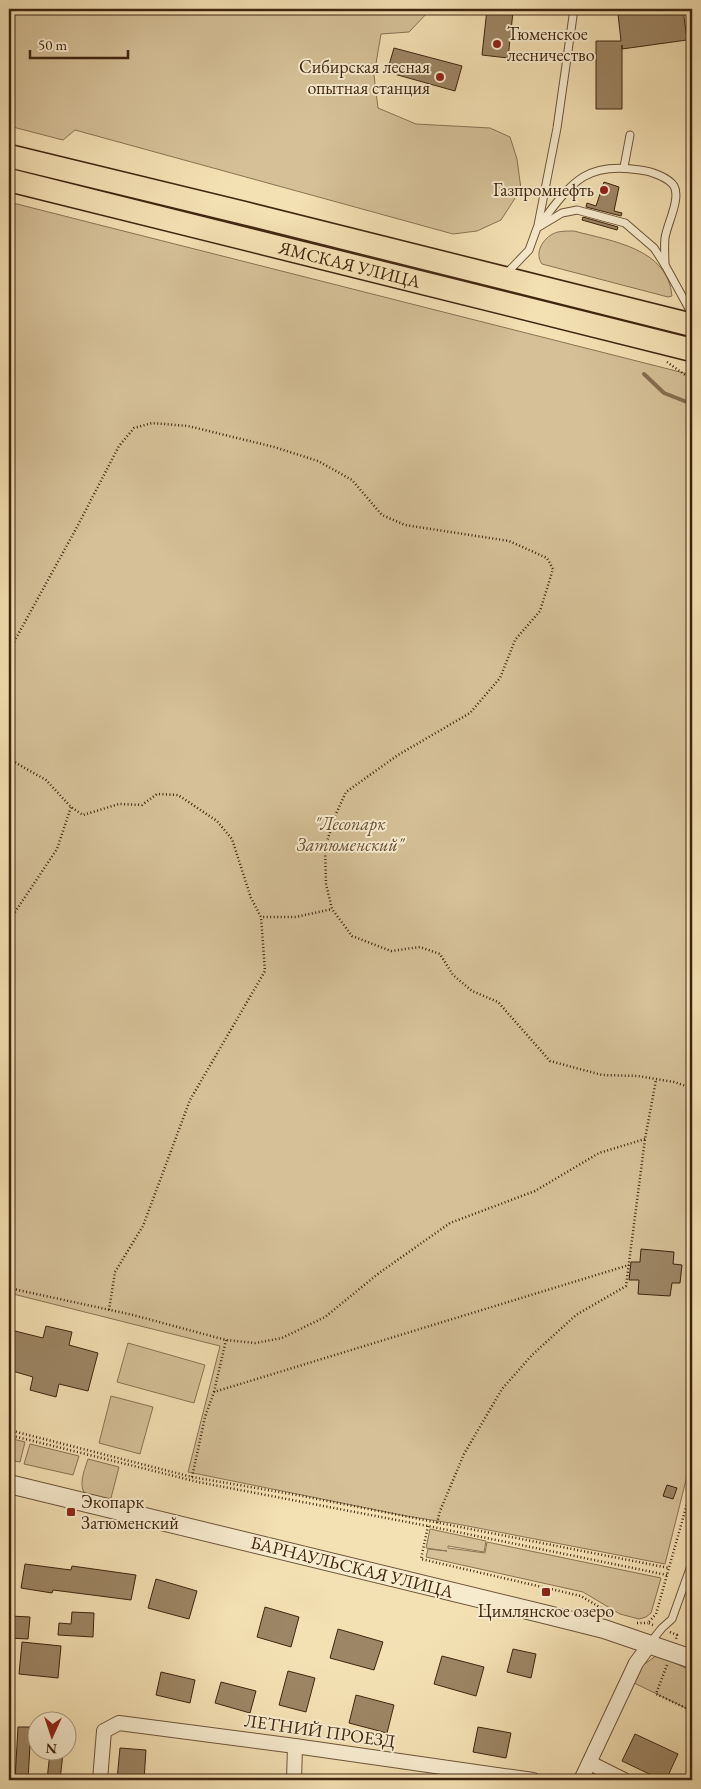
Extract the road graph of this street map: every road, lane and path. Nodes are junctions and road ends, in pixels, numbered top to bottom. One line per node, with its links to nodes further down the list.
1 (574, 9): 6 (lane)
2 (630, 135): 4 (lane)
3 (9, 156): 8 (main road, ЯМСКАЯ УЛИЦА)
4 (624, 167): 6 (lane); 7 (lane)
5 (9, 180): 11 (main road, ЯМСКАЯ УЛИЦА)
6 (537, 228): 7 (lane); 8 (lane)
7 (666, 265): 9 (lane)
8 (502, 277): 10 (main road, ЯМСКАЯ УЛИЦА)
9 (692, 314)
10 (692, 325)
11 (692, 350)
12 (663, 360): 13 (path)
13 (692, 380)
14 (9, 651): 17 (path)
15 (9, 759): 16 (path)
16 (72, 807): 18 (path); 19 (path)
17 (332, 909): 18 (path); 20 (path)
18 (261, 917): 25 (path)
19 (9, 921)
20 (656, 1080): 21 (path); 22 (path)
21 (692, 1088)
22 (645, 1138): 23 (path); 26 (path)
23 (629, 1265): 27 (path); 33 (path)
24 (9, 1288): 25 (path)
25 (109, 1310): 26 (path)
26 (226, 1340): 27 (path)
27 (214, 1392): 30 (path)
28 (9, 1430): 30 (path)
29 (9, 1435): 34 (path)
30 (192, 1477): 32 (path)
31 (9, 1484): 41 (street, БАРНАУЛЬСКАЯ УЛИЦА)
32 (429, 1521): 33 (path); 34 (path)
33 (437, 1523): 36 (path)
34 (428, 1526): 37 (path); 38 (path)
35 (692, 1563): 41 (lane)
36 (668, 1568)
37 (667, 1575)
38 (615, 1617)
39 (630, 1622): 40 (path)
40 (648, 1623)
41 (650, 1644): 42 (street, БАРНАУЛЬСКАЯ УЛИЦА); 44 (street)
42 (692, 1659)
43 (295, 1746): 45 (street, ЛЕТНИЙ ПРОЕЗД); 46 (street); 47 (street, ЛЕТНИЙ ПРОЕЗД)
44 (590, 1763): 48 (street); 49 (street)
45 (100, 1780)
46 (294, 1780)
47 (534, 1780)
48 (581, 1780)
49 (624, 1780)

